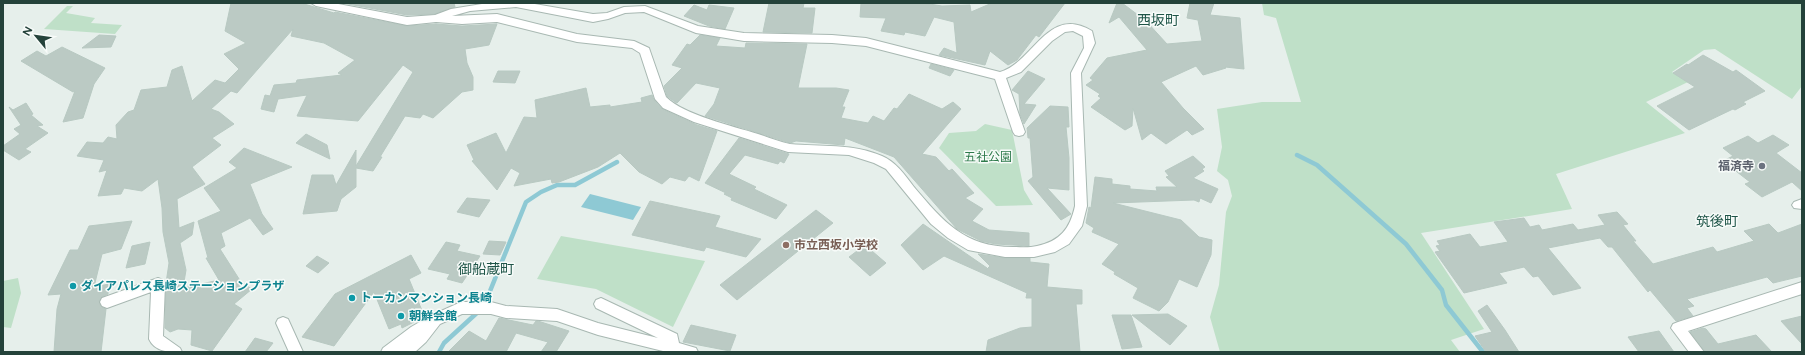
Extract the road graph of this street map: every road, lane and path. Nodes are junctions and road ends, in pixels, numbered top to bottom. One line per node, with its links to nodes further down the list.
1 (316, 3): 2 (street)
2 (436, 18): 3 (street); 3 (street)
3 (1000, 76): 4 (street)
4 (1019, 132)
5 (1802, 288): 16 (street)
6 (107, 302): 11 (street)
7 (601, 304): 10 (street)
8 (435, 320): 10 (street); 13 (street); 14 (street)
9 (283, 323): 12 (street)
10 (672, 347): 15 (street)
11 (175, 352)
12 (296, 352)
13 (388, 352)
14 (406, 352)
15 (691, 352)
16 (1697, 352)

